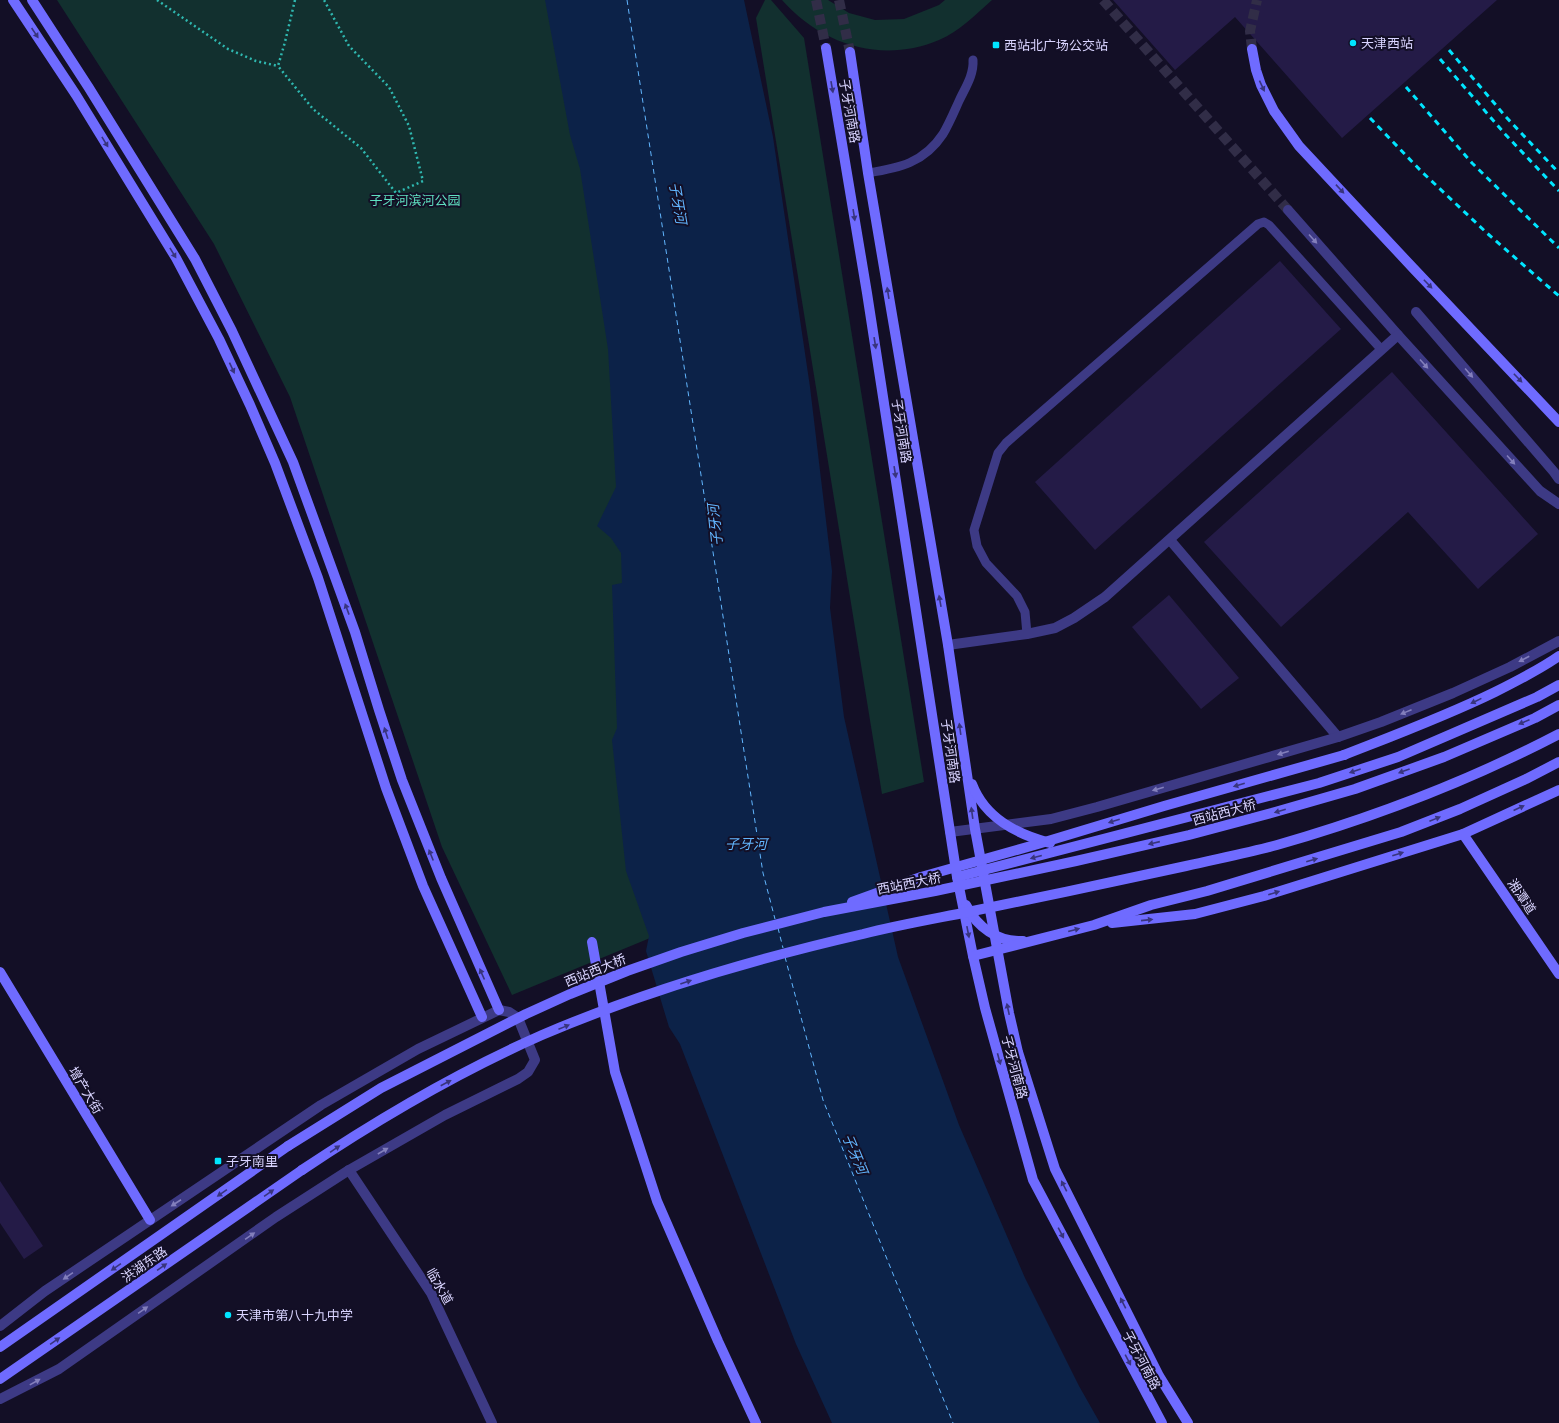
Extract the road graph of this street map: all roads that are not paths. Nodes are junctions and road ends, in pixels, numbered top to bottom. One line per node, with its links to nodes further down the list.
1 (13, 0): 45 (main road, one-way to 45)
2 (32, 0): 44 (main road, one-way to 2)
3 (826, 48): 29 (main road, 子牙河南路, one-way to 29)
4 (1252, 49): 12 (main road, one-way to 12)
5 (850, 52): 7 (main road, 子牙河南路)
6 (973, 60): 7 (lane)
7 (868, 172): 18 (main road, 子牙河南路, one-way to 7)
8 (1288, 210): 10 (street, one-way to 10)
9 (1416, 312): 13 (street, one-way to 13)
10 (1398, 335): 11 (street); 14 (street, one-way to 14)
11 (1381, 349): 15 (street); 16 (lane)
12 (1559, 422)
13 (1559, 479)
14 (1559, 504)
15 (1170, 540): 16 (street); 23 (street)
16 (1028, 634): 18 (street)
17 (1559, 641): 23 (street, one-way to 23)
18 (948, 645): 25 (main road, 子牙河南路, one-way to 18)
19 (1559, 656): 35 (main road, one-way to 35, bridge)
20 (1559, 685): 31 (main road, one-way to 31)
21 (1559, 705): 35 (main road, 西站西大桥, one-way to 35, bridge)
22 (1559, 734): 51 (main road, 洪湖东路, one-way to 22, bridge)
23 (1338, 736): 27 (street, one-way to 27)
24 (1559, 762): 36 (main road, one-way to 24)
25 (966, 768): 27 (main road); 28 (main road, 子牙河南路, one-way to 25)
26 (1559, 790): 30 (main road, one-way to 26)
27 (1006, 825): 28 (street); 31 (main road)
28 (975, 830): 29 (street); 32 (main road, 子牙河南路)
29 (950, 832): 33 (main road, 子牙河南路)
30 (1463, 834): 36 (main road, one-way to 30); 43 (main road, 湘潭道)
31 (1073, 846): 32 (main road, one-way to 32)
32 (982, 871): 33 (main road); 37 (main road, 子牙河南路)
33 (957, 877): 34 (main road, 子牙河南路)
34 (961, 894): 37 (main road); 41 (main road, 子牙河南路, one-way to 41)
35 (824, 912): 46 (main road, 西站西大桥, bridge)
36 (1094, 925): 38 (main road, one-way to 36)
37 (994, 936): 38 (main road); 40 (main road, 子牙河南路)
38 (1036, 940): 40 (main road)
39 (592, 942): 54 (main road)
40 (996, 951): 41 (main road); 56 (main road, 子牙河南路, one-way to 40)
41 (972, 956): 55 (main road, 子牙河南路, one-way to 55)
42 (0, 972): 48 (main road, 增产大街)
43 (1559, 974)
44 (499, 1010): 45 (street); 47 (street, one-way to 44)
45 (482, 1017): 48 (street, one-way to 48)
46 (288, 1146): 50 (main road, 洪湖东路, one-way to 50)
47 (349, 1170): 52 (street, one-way to 47); 53 (street, 临水道)
48 (150, 1220): 49 (street, one-way to 49)
49 (0, 1326)
50 (0, 1347)
51 (0, 1379)
52 (0, 1399)
53 (492, 1423)
54 (756, 1423)
55 (1162, 1423)
56 (1188, 1423)

